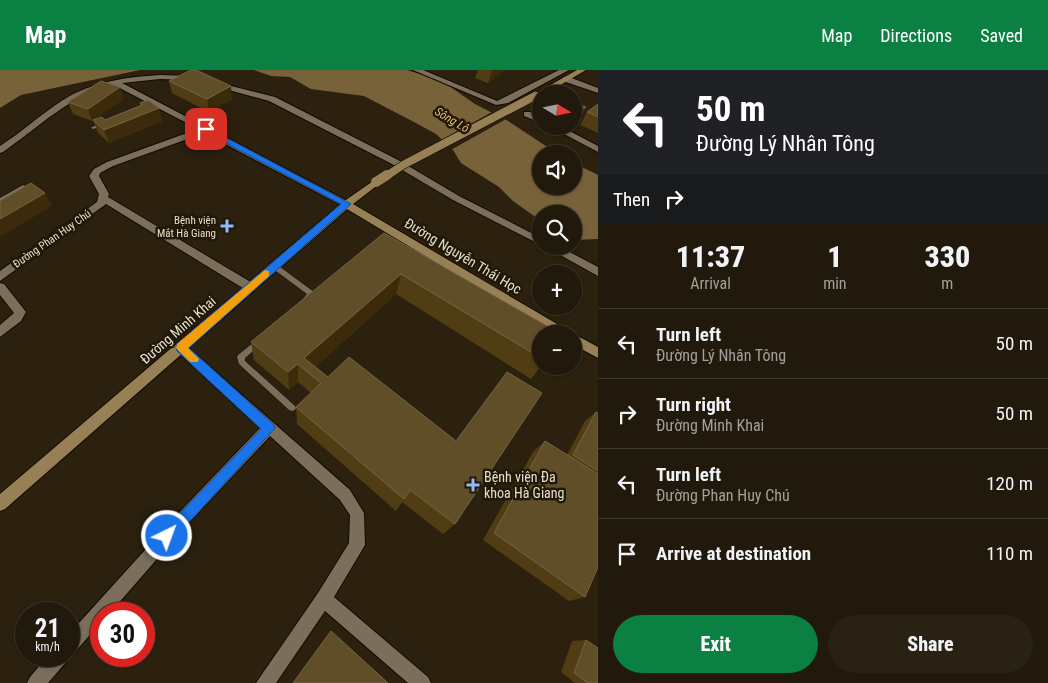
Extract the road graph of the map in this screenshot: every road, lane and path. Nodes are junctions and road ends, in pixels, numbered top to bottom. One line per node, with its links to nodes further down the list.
1 (417, 70): 2 (street)
2 (565, 70)
3 (582, 70): 4 (main road, Đường Minh Khai)
4 (566, 79): 6 (street); 20 (main road, Đường Minh Khai, bridge)
5 (116, 83): 7 (street); 16 (street); 21 (street)
6 (598, 91)
7 (156, 103): 8 (lane); 13 (street)
8 (146, 106)
9 (527, 114): 10 (street)
10 (532, 116)
11 (110, 121): 12 (lane)
12 (92, 128)
13 (206, 129): 18 (street, Đường Phan Huy Chú); 20 (street)
14 (571, 135): 15 (street)
15 (598, 149)
16 (0, 150)
17 (23, 187): 19 (lane)
18 (104, 199): 25 (street, Đường Phan Huy Chú); 27 (street)
19 (0, 200)
20 (346, 204): 23 (main road, Đường Minh Khai); 31 (main road, Đường Nguyễn Thái Học)
21 (532, 237)
22 (566, 255): 24 (street)
23 (274, 266): 27 (main road, Đường Minh Khai); 29 (lane)
24 (598, 272)
25 (0, 277)
26 (0, 287): 32 (street)
27 (250, 287): 35 (main road, Đường Minh Khai)
28 (320, 288): 29 (lane)
29 (312, 294): 30 (lane)
30 (302, 301)
31 (550, 325)
32 (0, 332)
33 (262, 339): 37 (lane)
34 (582, 344): 36 (main road)
35 (181, 348): 38 (street); 39 (main road, Đường Minh Khai)
36 (598, 353)
37 (292, 408)
38 (269, 428): 40 (street); 41 (street)
39 (0, 504)
40 (324, 599): 44 (street); 45 (street)
41 (80, 634)
42 (50, 667): 43 (street)
43 (36, 683)
44 (266, 683)
45 (422, 683)

